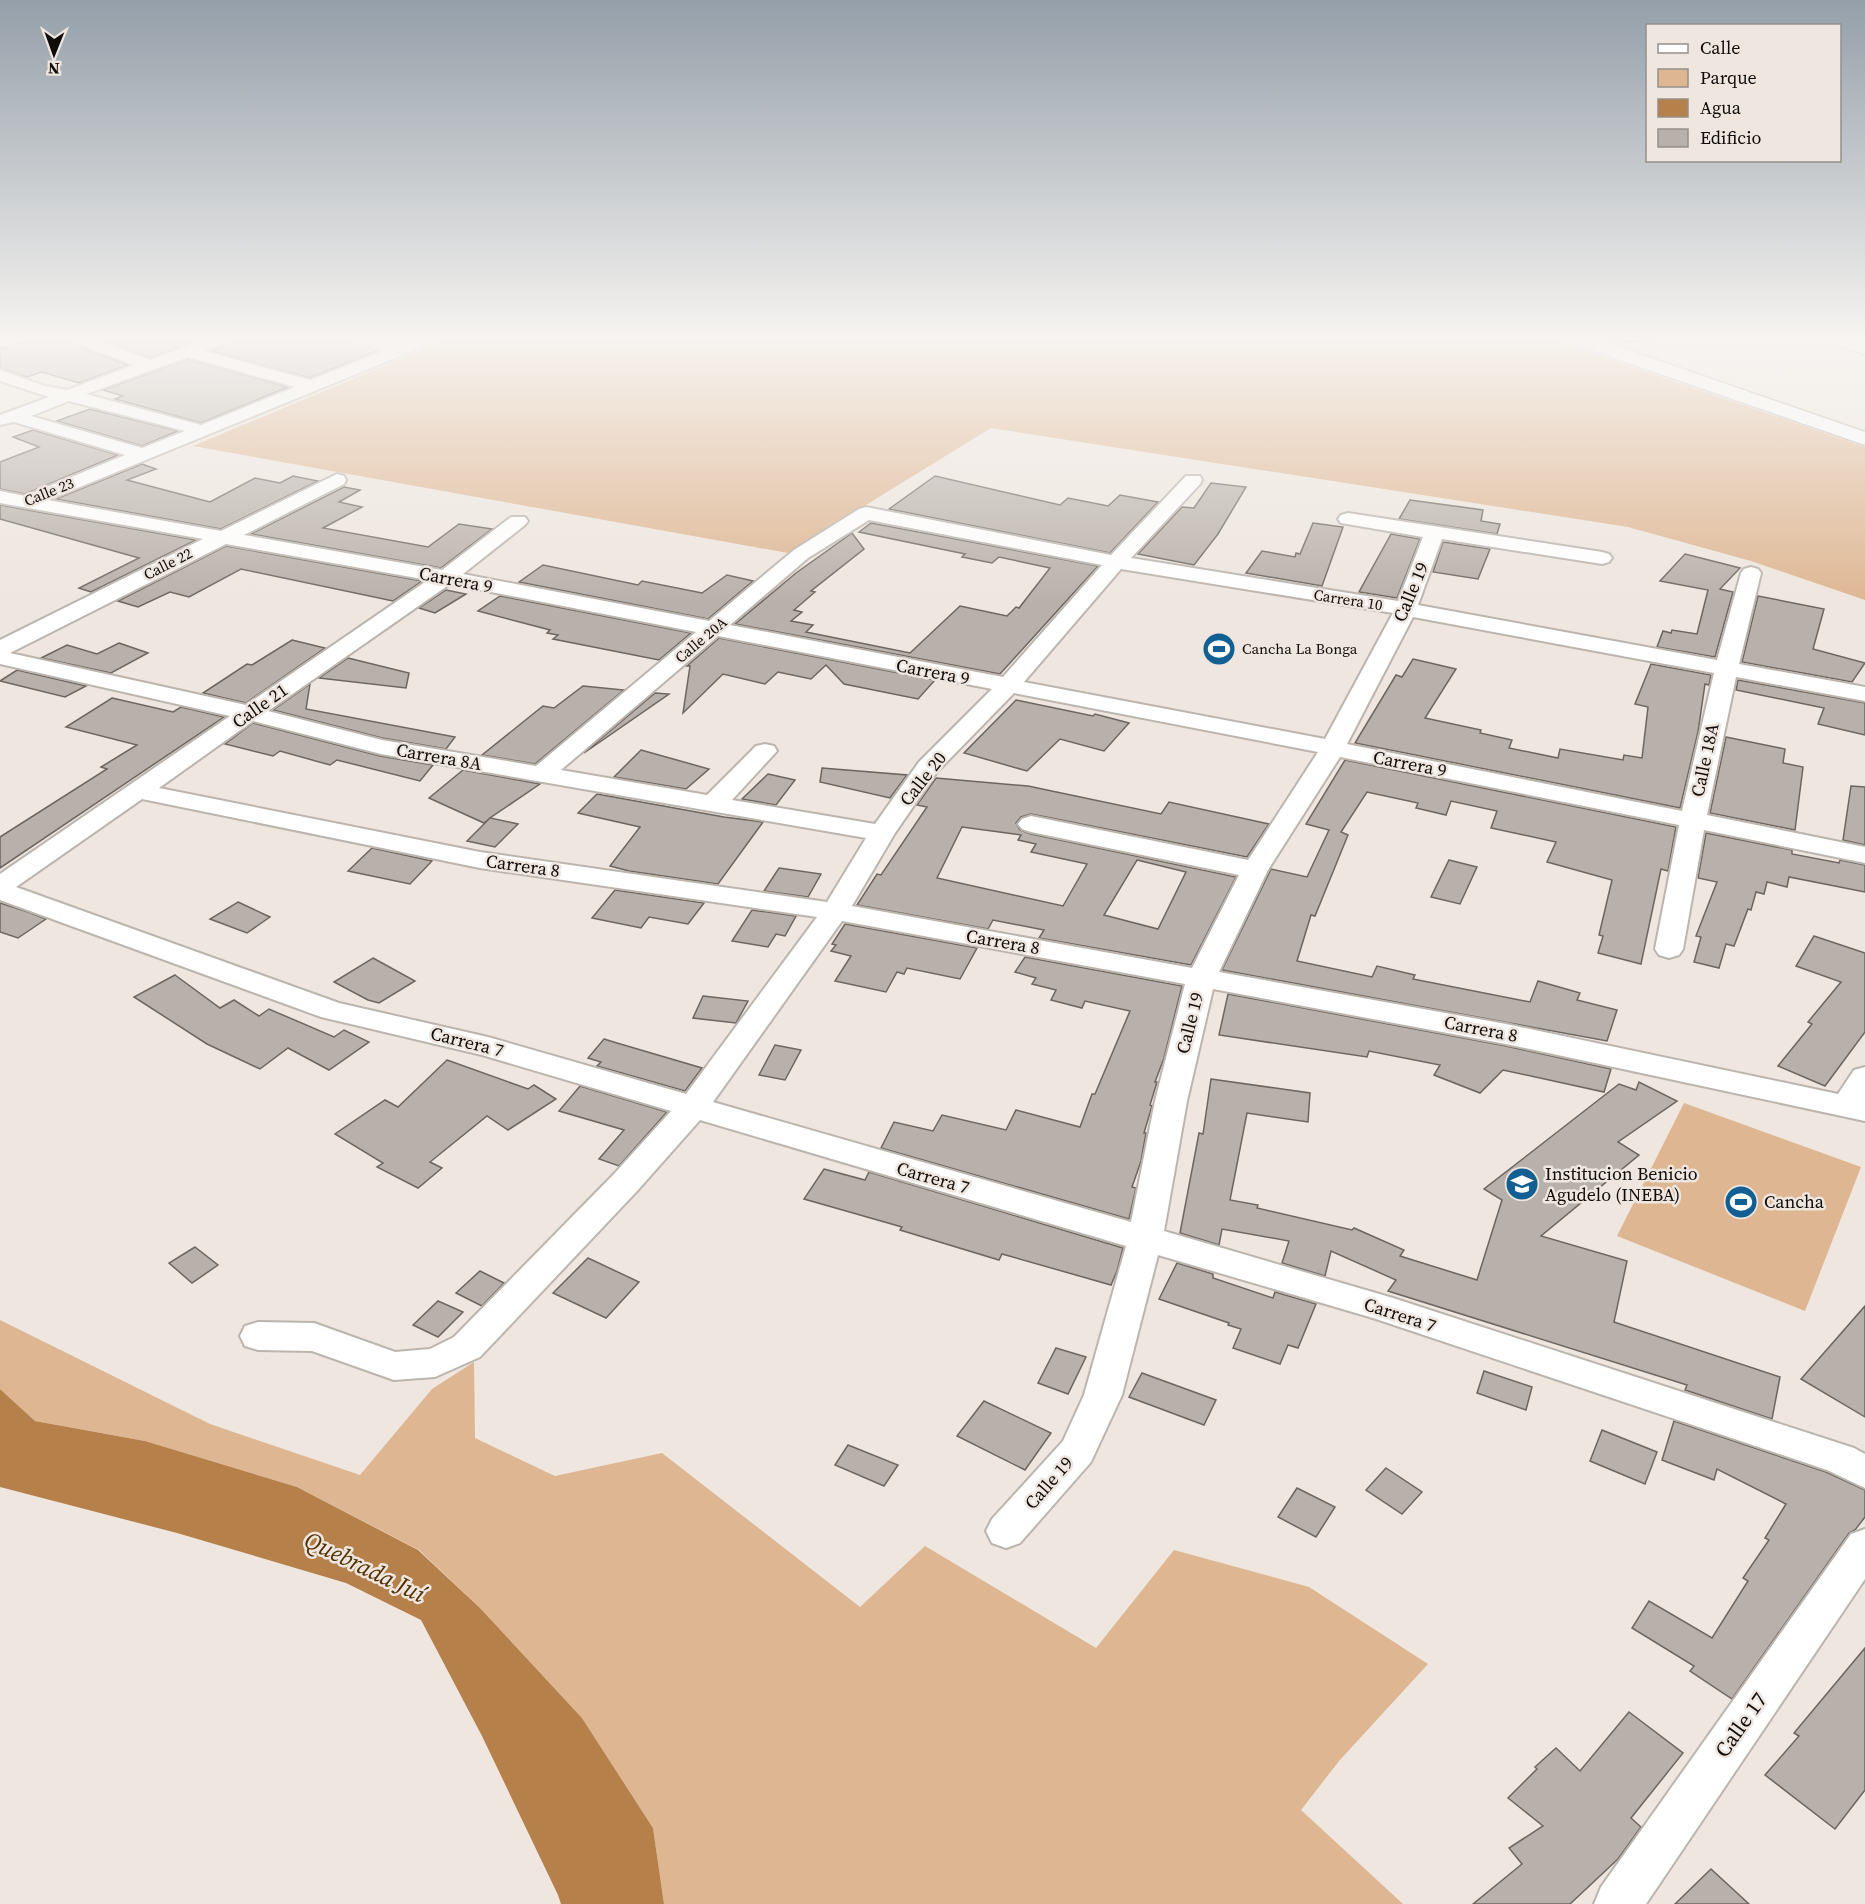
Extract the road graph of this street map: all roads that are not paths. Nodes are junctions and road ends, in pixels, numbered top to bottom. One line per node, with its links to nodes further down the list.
1 (38, 426): 7 (street)
2 (186, 426): 5 (street)
3 (211, 426): 5 (street, Calle 23)
4 (1827, 426): 6 (main road)
5 (201, 430): 7 (street, Calle 23)
6 (1865, 439)
7 (140, 454): 11 (street, Calle 23)
8 (337, 480): 17 (street, Calle 22)
9 (1192, 480): 19 (street, Calle 20)
10 (0, 497): 11 (street, Carrera 9)
11 (26, 502): 12 (street, Calle 23); 17 (street, Carrera 9)
12 (0, 512)
13 (866, 513): 19 (street, Carrera 10); 23 (street, Calle 20A)
14 (1348, 519): 16 (street)
15 (518, 521): 21 (street, Calle 21)
16 (1435, 532): 18 (street); 22 (street, Calle 19)
17 (221, 537): 21 (street, Carrera 9); 24 (street, Calle 22)
18 (1602, 558)
19 (1116, 562): 22 (street, Carrera 10); 27 (street, Calle 20)
20 (1751, 573): 26 (street, Calle 18A)
21 (446, 578): 23 (street, Carrera 9); 29 (street, Calle 21)
22 (1406, 609): 26 (street, Carrera 10); 30 (street, Calle 19)
23 (714, 630): 27 (street, Carrera 9); 32 (street, Calle 20A)
24 (0, 649)
25 (0, 657): 29 (street, Carrera 8A)
26 (1725, 666): 28 (street, Carrera 10); 35 (street, Calle 18A)
27 (1008, 686): 30 (street, Carrera 9); 37 (street, Calle 20)
28 (1865, 694)
29 (249, 714): 32 (street, Carrera 8A); 33 (street, Calle 21)
30 (1333, 748): 35 (street, Carrera 9); 39 (street, Calle 19)
31 (765, 751): 34 (street)
32 (542, 774): 34 (street, Carrera 8A)
33 (138, 790): 40 (street, Calle 21); 41 (street, Carrera 8)
34 (713, 804): 37 (street, Carrera 8A)
35 (1692, 821): 38 (street, Carrera 9); 42 (street, Calle 18A)
36 (1031, 824): 39 (street)
37 (882, 833): 41 (street, Calle 20)
38 (1865, 855)
39 (1255, 870): 43 (street, Calle 19)
40 (0, 888): 46 (street, Carrera 7)
41 (835, 911): 43 (street, Carrera 8); 46 (street, Calle 20)
42 (1669, 949)
43 (1201, 979): 45 (street, Carrera 8); 47 (street, Calle 19)
44 (1865, 1077): 45 (street)
45 (1856, 1107)
46 (692, 1108): 47 (street, Carrera 7); 48 (street, Calle 20)
47 (1145, 1240): 49 (street, Carrera 7); 50 (street, Calle 19)
48 (258, 1335)
49 (1865, 1472)
50 (1006, 1531)
51 (1865, 1546): 52 (street, Calle 17)
52 (1618, 1904)

